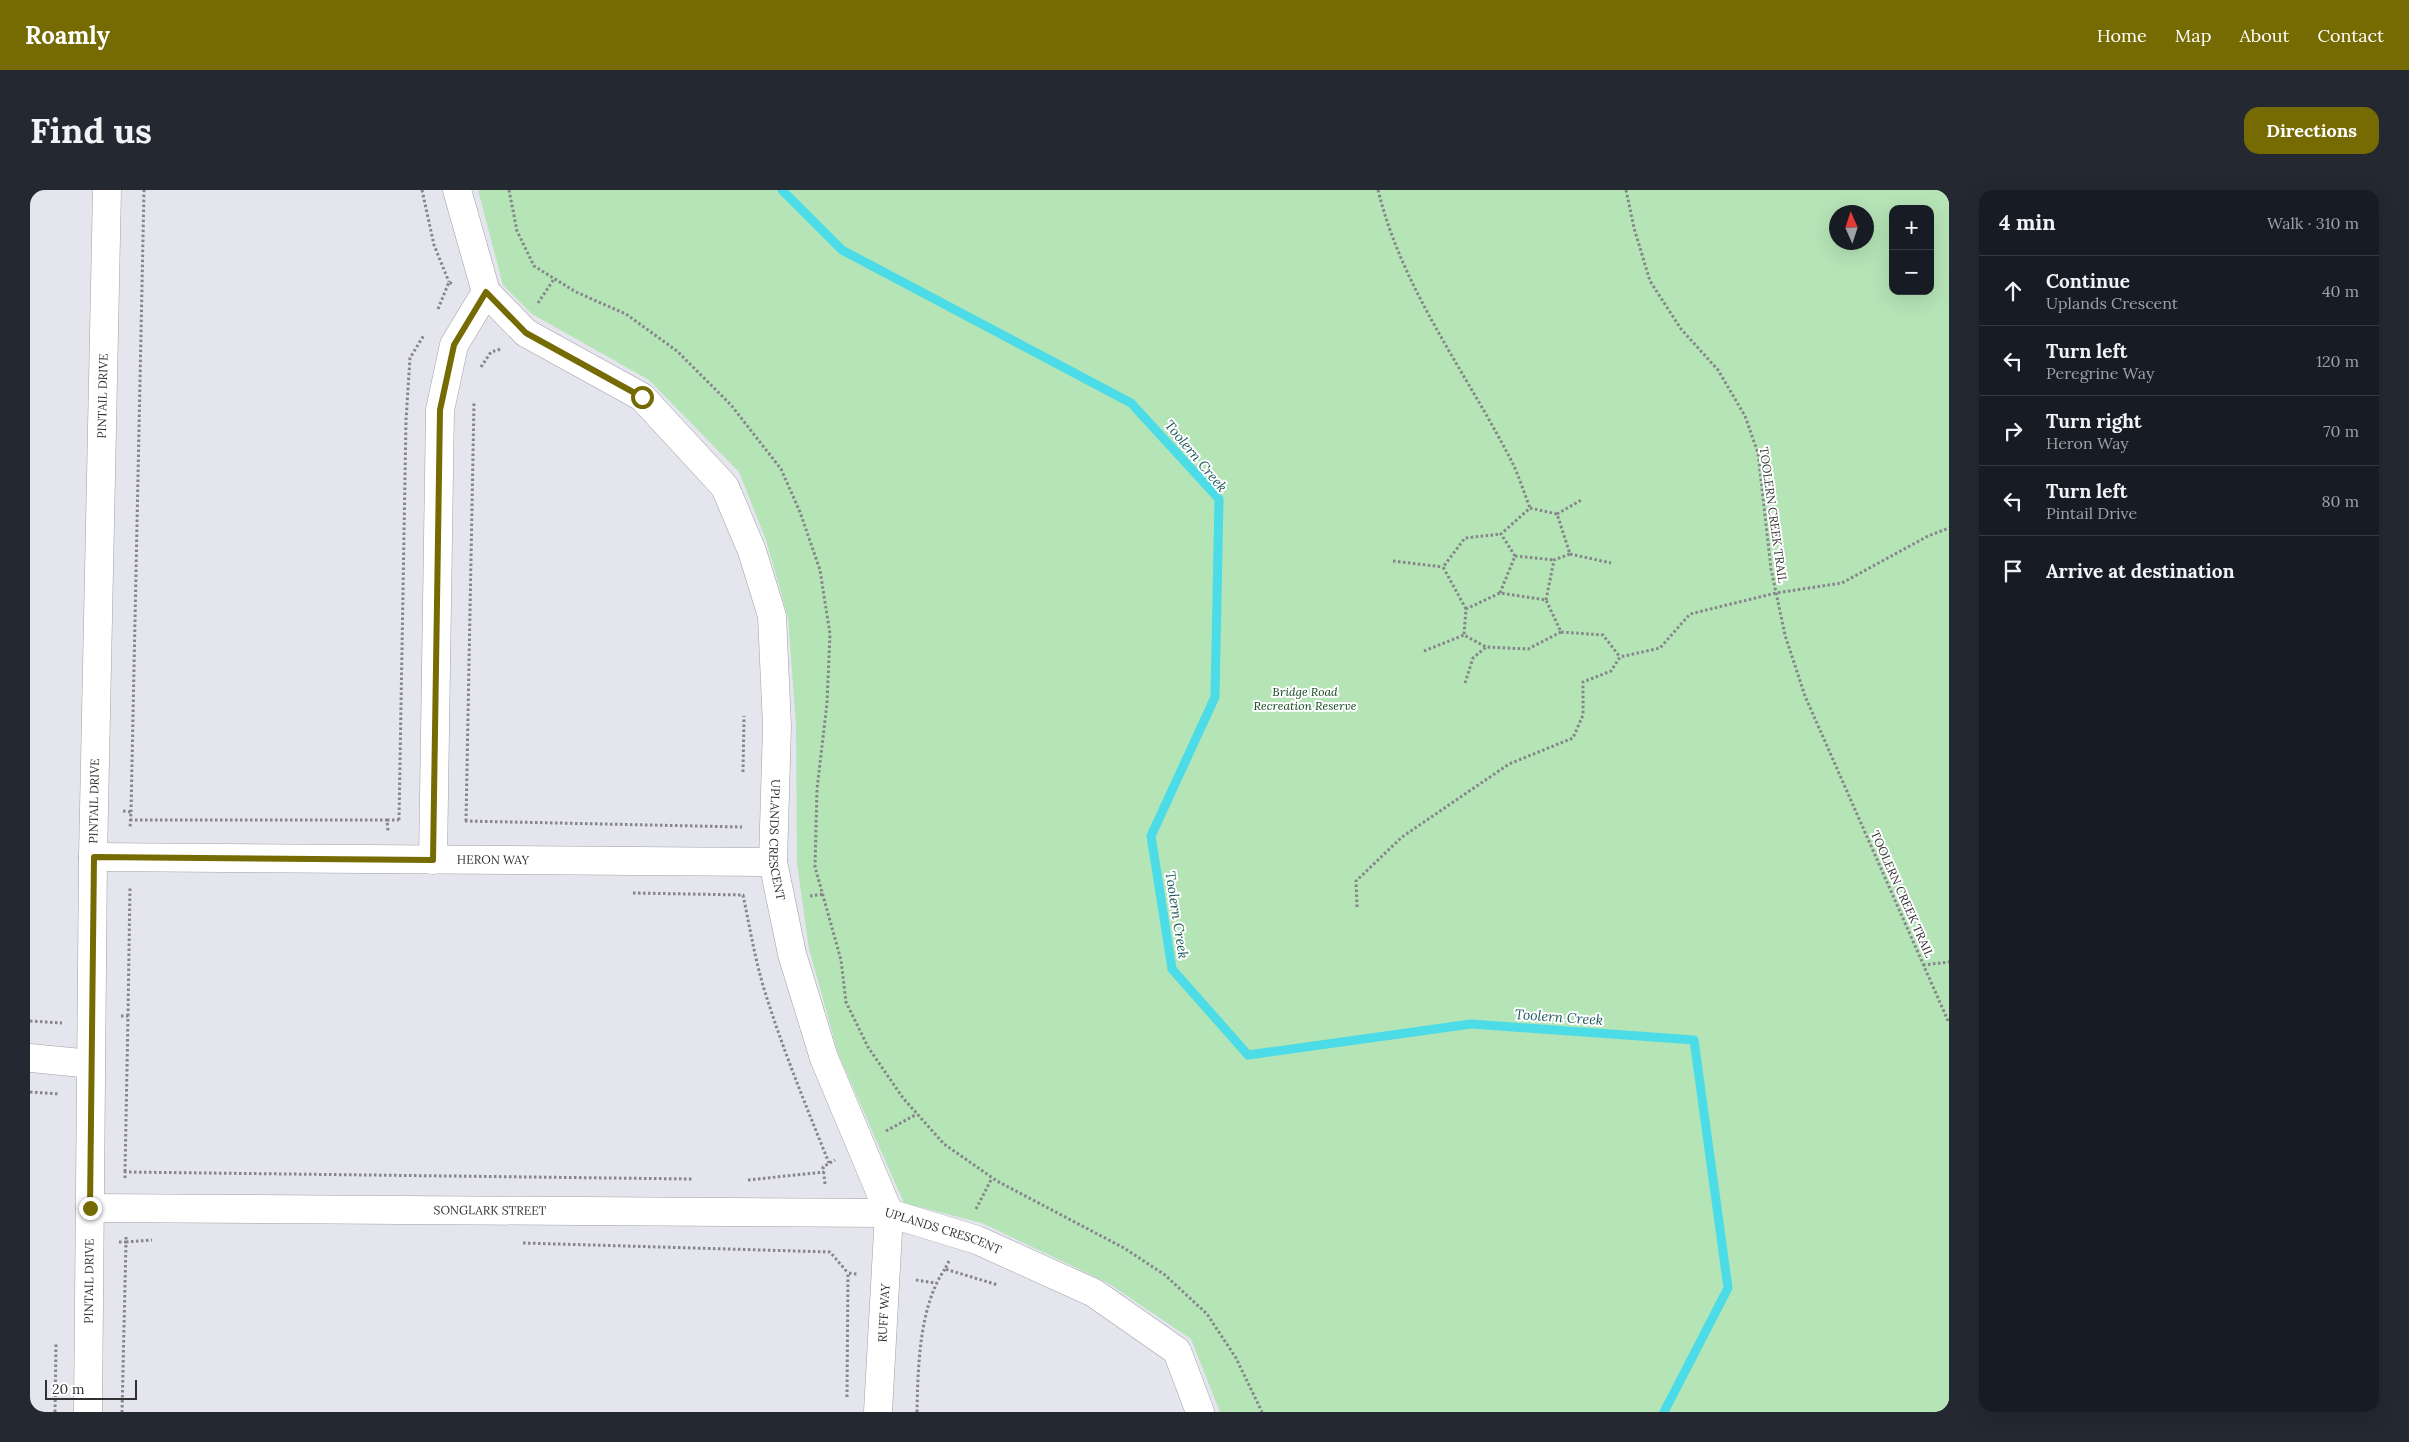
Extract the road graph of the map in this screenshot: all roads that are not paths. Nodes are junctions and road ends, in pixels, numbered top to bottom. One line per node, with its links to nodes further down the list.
1 (107, 190): 4 (street, PINTAIL DRIVE)
2 (457, 190): 3 (street, UPLANDS CRESCENT)
3 (486, 292): 5 (street); 6 (street, UPLANDS CRESCENT)
4 (94, 857): 5 (street, HERON WAY); 8 (street, PINTAIL DRIVE)
5 (433, 860): 6 (street, HERON WAY)
6 (773, 862): 10 (street, UPLANDS CRESCENT)
7 (30, 1058): 8 (street)
8 (91, 1064): 9 (street, PINTAIL DRIVE)
9 (90, 1208): 10 (street, SONGLARK STREET); 11 (street, PINTAIL DRIVE)
10 (889, 1213): 12 (street, RUFF WAY); 13 (street, UPLANDS CRESCENT)
11 (88, 1412)
12 (878, 1412)
13 (1200, 1412)

